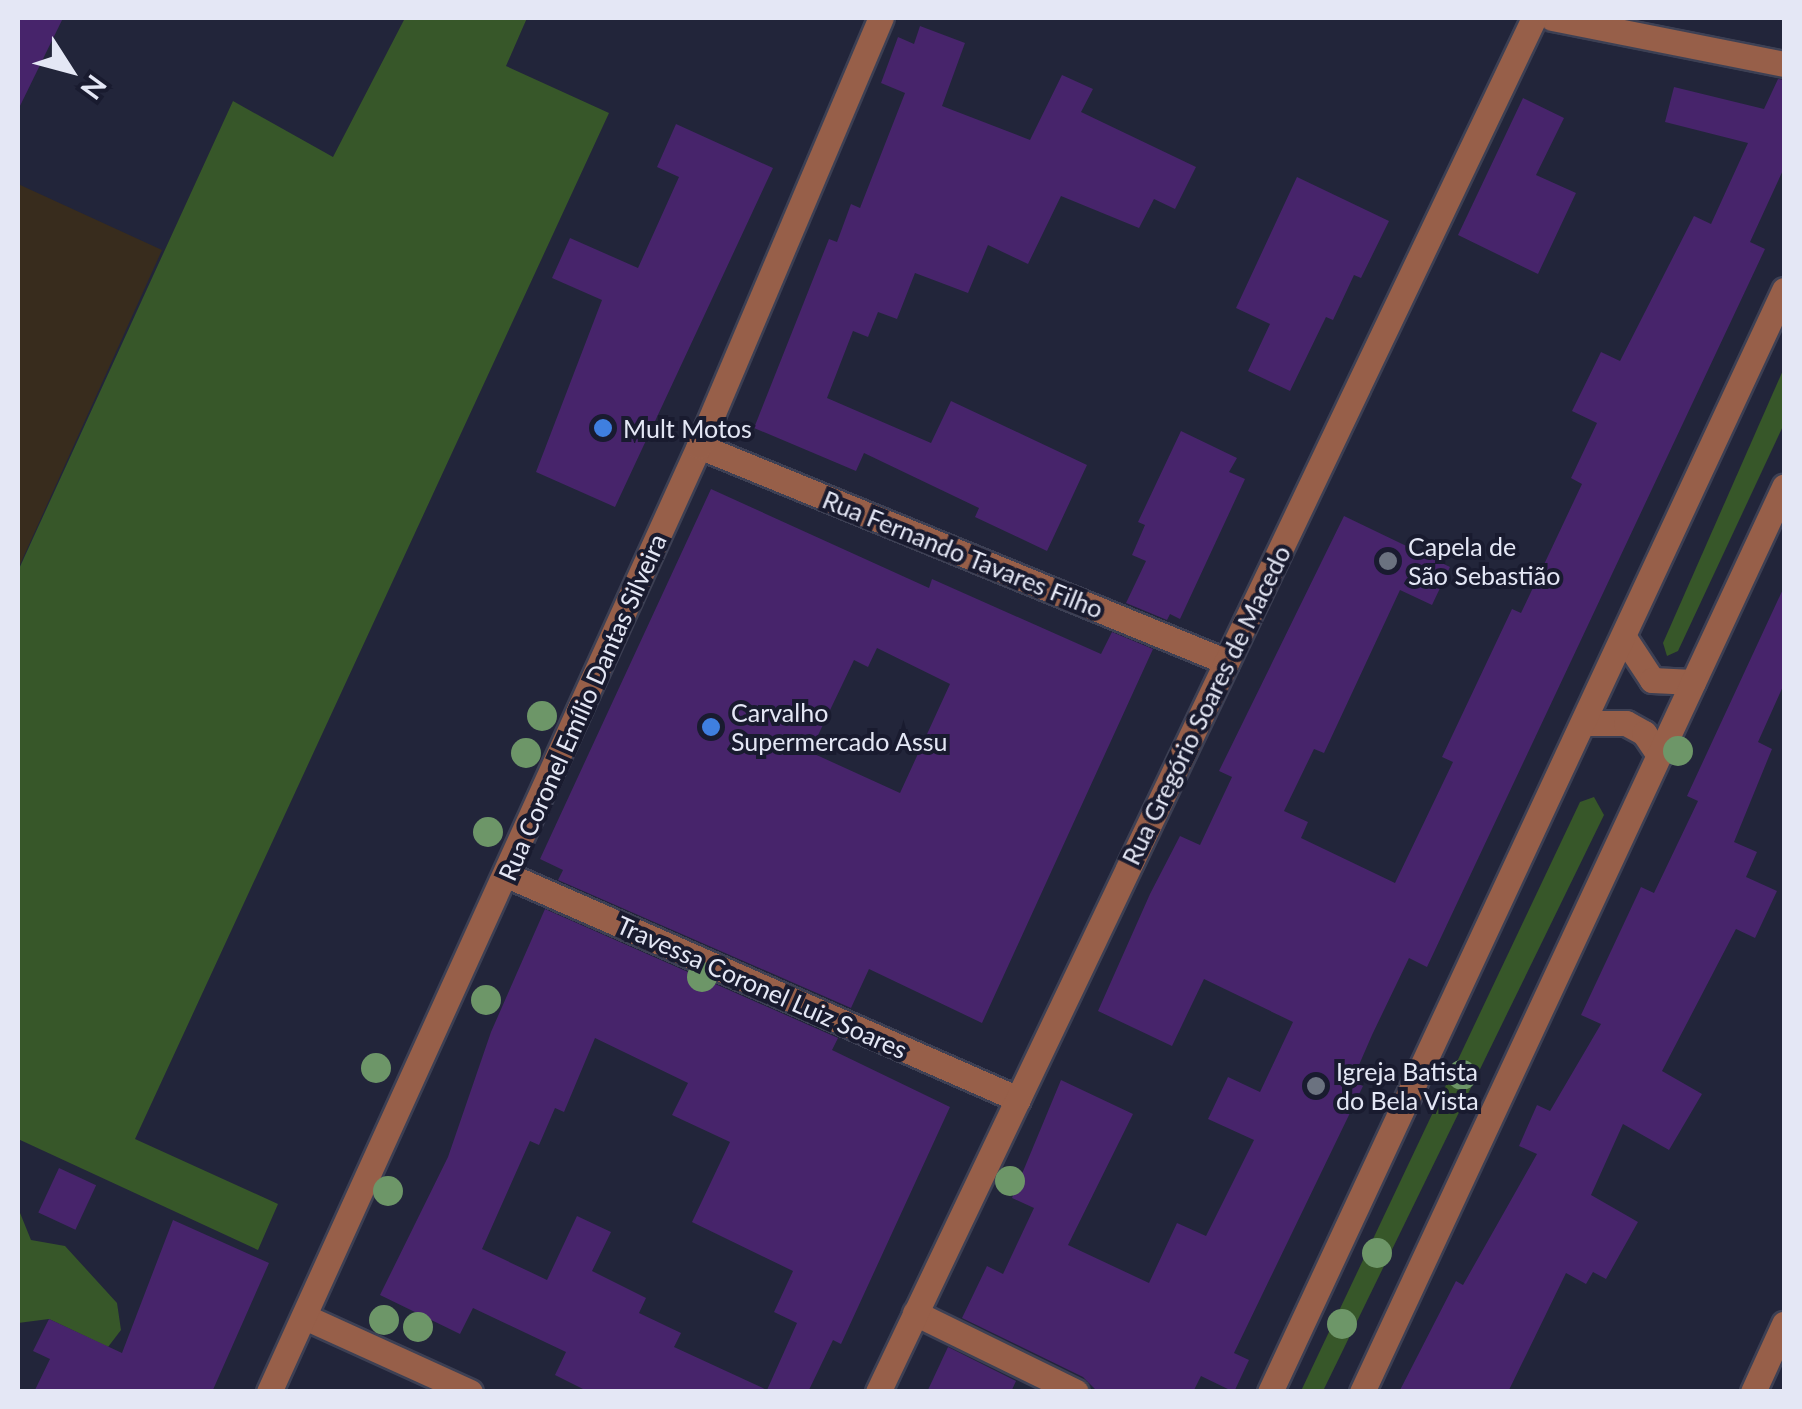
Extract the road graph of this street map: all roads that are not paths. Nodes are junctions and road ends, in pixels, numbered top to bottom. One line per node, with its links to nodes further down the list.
1 (881, 18): 6 (street, Rua Coronel Emílio Dantas Silveira)
2 (1534, 18): 9 (street, Rua Gregório Soares de Macedo)
3 (1552, 18): 4 (street)
4 (1784, 64)
5 (1784, 290): 8 (street)
6 (699, 446): 9 (street, Rua Fernando Tavares Filho); 13 (street, Rua Coronel Emílio Dantas Silveira)
7 (1784, 487): 10 (street)
8 (1625, 639): 10 (street); 11 (street)
9 (1226, 662): 14 (street, Rua Gregório Soares de Macedo)
10 (1693, 682): 12 (street)
11 (1586, 723): 12 (street); 22 (street)
12 (1659, 755): 23 (street)
13 (506, 875): 14 (street, Travessa Coronel Luiz Soares); 16 (street, Rua Coronel Emílio Dantas Silveira)
14 (1018, 1099): 15 (street, Rua Gregório Soares de Macedo)
15 (915, 1313): 20 (street, Rua Gregório Soares de Macedo); 21 (street)
16 (304, 1317): 18 (street, Rua Coronel Emílio Dantas Silveira); 19 (street)
17 (1784, 1324): 24 (street)
18 (269, 1392)
19 (470, 1392)
20 (878, 1392)
21 (1076, 1392)
22 (1270, 1392)
23 (1362, 1392)
24 (1753, 1392)

